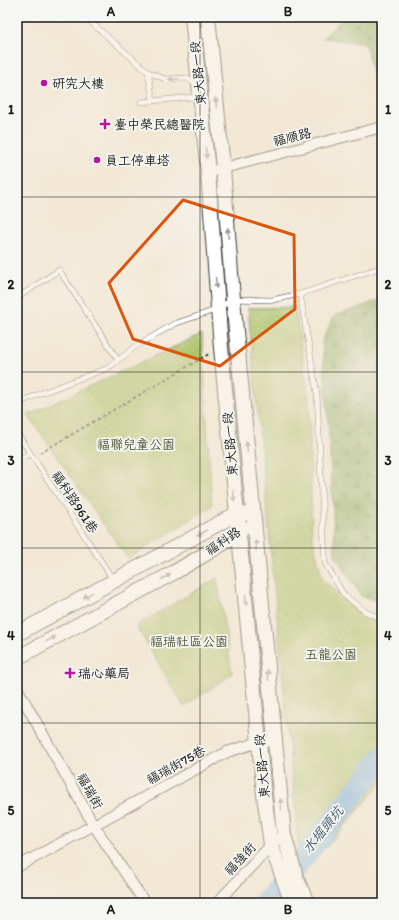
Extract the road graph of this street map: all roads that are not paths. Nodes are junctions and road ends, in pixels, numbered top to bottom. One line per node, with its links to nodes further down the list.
1 (23, 17): 5 (lane)
2 (85, 17): 6 (lane)
3 (192, 17): 8 (street, 東大路一段)
4 (208, 17): 7 (street, 東大路一段)
5 (17, 23)
6 (148, 72): 8 (lane, one-way to 6); 9 (lane)
7 (214, 85): 8 (street); 12 (street, 東大路一段, one-way to 7)
8 (199, 86): 9 (lane); 13 (street, 東大路一段, one-way to 13)
9 (153, 101): 10 (lane)
10 (141, 102)
11 (382, 127): 12 (street, 福順路)
12 (223, 168): 13 (street, 福順路); 17 (street, 東大路一段, one-way to 12)
13 (208, 172): 18 (street, 東大路一段, one-way to 18)
14 (382, 268): 15 (lane)
15 (300, 294): 17 (lane); 28 (lane)
16 (17, 298): 19 (lane)
17 (233, 299): 18 (lane); 25 (street, 東大路一段, one-way to 17)
18 (218, 309): 19 (lane); 24 (street, 東大路一段, one-way to 24)
19 (118, 360): 20 (lane)
20 (17, 406)
21 (18, 433): 22 (lane, 福科路961巷)
22 (30, 453): 23 (lane); 27 (lane, 福科路961巷)
23 (17, 461)
24 (236, 514): 25 (street, 福科路); 26 (street, 東大路一段); 27 (street, 福科路, one-way to 27)
25 (254, 514): 26 (street, 福科路); 32 (street, 東大路一段, one-way to 25)
26 (239, 534): 30 (street, 福科路, one-way to 26); 33 (street, 東大路一段, one-way to 33)
27 (114, 581): 29 (street, 福科路, one-way to 29)
28 (382, 619)
29 (17, 634)
30 (17, 658)
31 (17, 688): 34 (street, 福瑞街)
32 (275, 741): 33 (street, 福瑞街75巷); 35 (street, 東大路一段, one-way to 32)
33 (259, 742): 34 (street, 福瑞街75巷); 36 (street, 東大路一段)
34 (93, 824): 37 (street, 福瑞街75巷); 39 (street, 福瑞街)
35 (284, 835): 36 (street, 福強街); 41 (street, 東大路一段)
36 (271, 845): 38 (street, 東大路一段); 40 (street, 福強街)
37 (17, 867)
38 (290, 898)
39 (145, 903)
40 (216, 903)
41 (307, 903)

